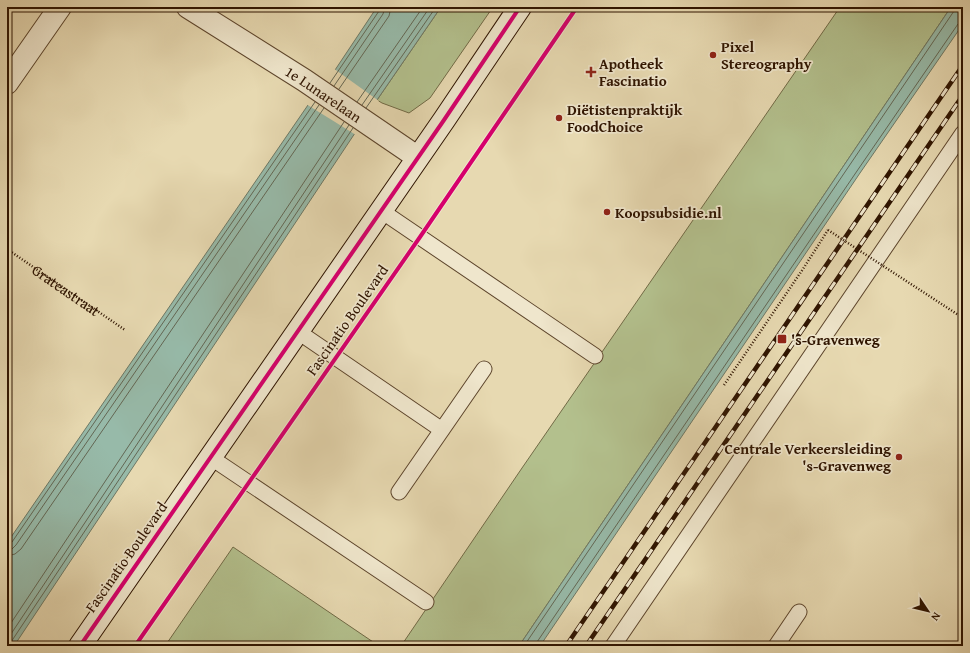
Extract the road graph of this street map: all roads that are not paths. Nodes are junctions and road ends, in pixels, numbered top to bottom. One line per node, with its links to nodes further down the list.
1 (60, 7): 4 (street)
2 (188, 7): 6 (street, 1e Lunarelaan)
3 (520, 7): 6 (street, Fascinatio Boulevard)
4 (7, 83)
5 (963, 133): 17 (lane)
6 (417, 157): 7 (street, Fascinatio Boulevard)
7 (380, 210): 8 (street, Fascinatio Boulevard); 9 (lane)
8 (297, 331): 11 (lane, Fascinatio Boulevard); 12 (street, Fascinatio Boulevard)
9 (595, 356)
10 (484, 369): 11 (lane)
11 (442, 430): 13 (lane)
12 (210, 457): 14 (lane); 16 (street, Fascinatio Boulevard)
13 (399, 492)
14 (426, 602)
15 (799, 612): 18 (lane)
16 (80, 646)
17 (613, 646)
18 (776, 646)

